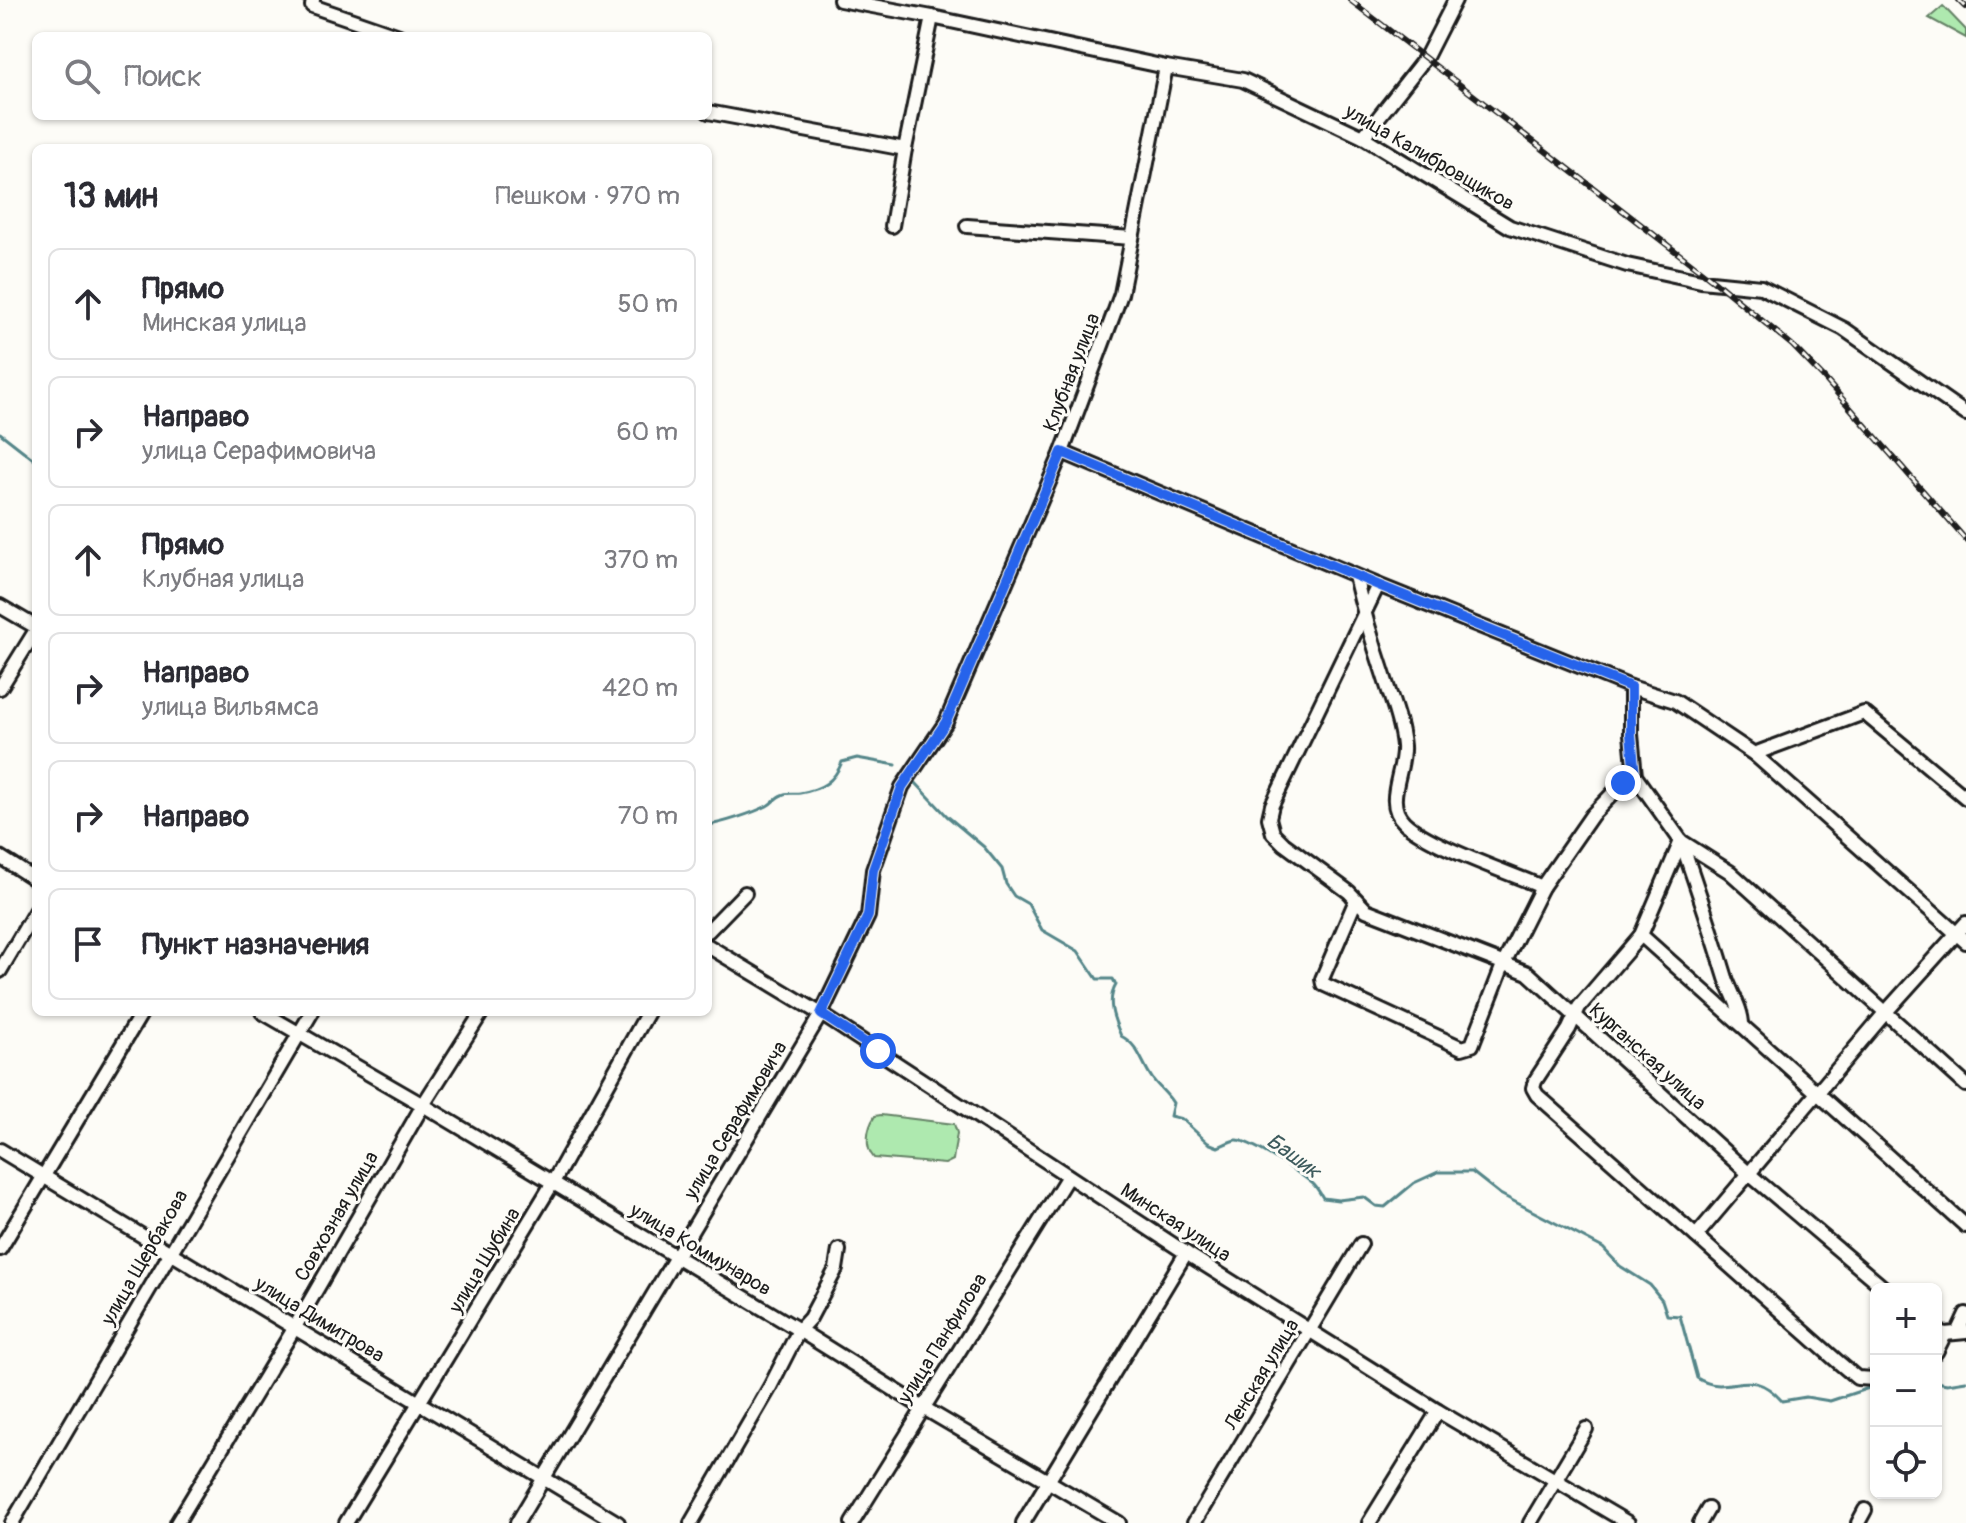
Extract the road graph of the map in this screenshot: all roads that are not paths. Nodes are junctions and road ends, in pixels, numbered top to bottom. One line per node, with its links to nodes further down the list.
1 (840, 0): 4 (street, улица Калибровщиков)
2 (1455, 0): 8 (street)
3 (313, 3): 5 (street)
4 (932, 17): 6 (street, улица Калибровщиков); 9 (street)
5 (389, 32)
6 (1166, 67): 8 (street, улица Калибровщиков); 12 (street, Клубная улица)
7 (712, 113): 9 (street)
8 (1363, 137): 13 (street, улица Калибровщиков)
9 (905, 149): 10 (street)
10 (892, 226)
11 (967, 226): 12 (street)
12 (1132, 238): 14 (street, Клубная улица)
13 (1966, 414)
14 (1062, 452): 15 (street); 37 (street, Клубная улица)
15 (1355, 576): 16 (street); 18 (street)
16 (1378, 585): 18 (street); 21 (street)
17 (0, 606): 19 (street)
18 (1364, 615): 29 (street); 31 (street, Курганская улица)
19 (32, 626)
20 (32, 635): 22 (street)
21 (1631, 687): 23 (street); 24 (street)
22 (0, 688)
23 (1754, 754): 25 (street); 36 (street)
24 (1635, 776): 26 (street); 29 (street)
25 (1966, 798)
26 (1681, 841): 35 (street); 41 (street); 49 (street)
27 (0, 857): 28 (street)
28 (32, 877)
29 (1542, 887): 39 (street)
30 (745, 893): 34 (street)
31 (1356, 900): 39 (street, Курганская улица); 39 (street)
32 (32, 917): 40 (street)
33 (1966, 923): 36 (street)
34 (712, 927)
35 (1641, 935): 48 (street); 49 (street)
36 (1962, 938): 41 (street)
37 (859, 939): 42 (street, улица Серафимовича)
38 (712, 948): 42 (street, Минская улица)
39 (1503, 965): 48 (street, Курганская улица)
40 (0, 971)
41 (1885, 1013): 51 (street); 52 (street)
42 (821, 1014): 56 (street, Минская улица); 66 (street, улица Серафимовича)
43 (140, 1016): 57 (street)
44 (269, 1016): 50 (street, улица Коммунаров)
45 (309, 1016): 50 (street, улица Щербакова)
46 (479, 1016): 53 (street, Совхозная улица)
47 (646, 1016): 58 (street, улица Шубина)
48 (1575, 1017): 55 (street, Курганская улица); 60 (street)
49 (1742, 1025): 52 (street)
50 (298, 1034): 53 (street, улица Коммунаров); 64 (street, улица Щербакова)
51 (1966, 1085)
52 (1817, 1092): 55 (street); 59 (street)
53 (423, 1105): 58 (street, улица Коммунаров); 69 (street, Совхозная улица)
54 (0, 1150): 57 (street, улица Димитрова)
55 (1748, 1173): 60 (street); 67 (street, Курганская улица)
56 (1068, 1176): 65 (street, Минская улица); 75 (street, улица Панфилова)
57 (44, 1178): 62 (street); 64 (street, улица Димитрова)
58 (552, 1184): 66 (street, улица Коммунаров); 74 (street, улица Шубина)
59 (1966, 1226)
60 (1696, 1236): 73 (street)
61 (1361, 1244): 71 (street, Ленская улица)
62 (0, 1249)
63 (839, 1250): 70 (street)
64 (170, 1252): 69 (street, улица Димитрова); 83 (street, улица Щербакова)
65 (1186, 1253): 71 (street, Минская улица); 80 (street)
66 (677, 1259): 70 (street, улица Коммунаров); 78 (street, улица Серафимовича)
67 (1878, 1283)
68 (1966, 1314): 72 (street)
69 (295, 1327): 74 (street, улица Димитрова); 84 (street, Совхозная улица)
70 (799, 1330): 75 (street, улица Коммунаров); 88 (street)
71 (1311, 1330): 76 (street, Минская улица); 92 (street, Ленская улица)
72 (1951, 1332)
73 (1870, 1379)
74 (420, 1403): 78 (street, улица Димитрова); 85 (street, улица Шубина)
75 (922, 1407): 80 (street, улица Коммунаров); 89 (street, улица Панфилова)
76 (1438, 1411): 79 (street, Минская улица); 93 (street)
77 (1586, 1429): 79 (street)
78 (544, 1477): 86 (street, улица Серафимовича); 87 (street, улица Димитрова)
79 (1556, 1479): 94 (street); 95 (street, Минская улица)
80 (1048, 1482): 90 (street); 91 (street, улица Коммунаров)
81 (1708, 1509): 96 (street)
82 (1865, 1510): 97 (street)
83 (12, 1523)
84 (177, 1523)
85 (346, 1523)
86 (517, 1523)
87 (618, 1523)
88 (691, 1523)
89 (852, 1523)
90 (1023, 1523)
91 (1119, 1523)
92 (1194, 1523)
93 (1369, 1523)
94 (1530, 1523)
95 (1628, 1523)
96 (1700, 1523)
97 (1858, 1523)

